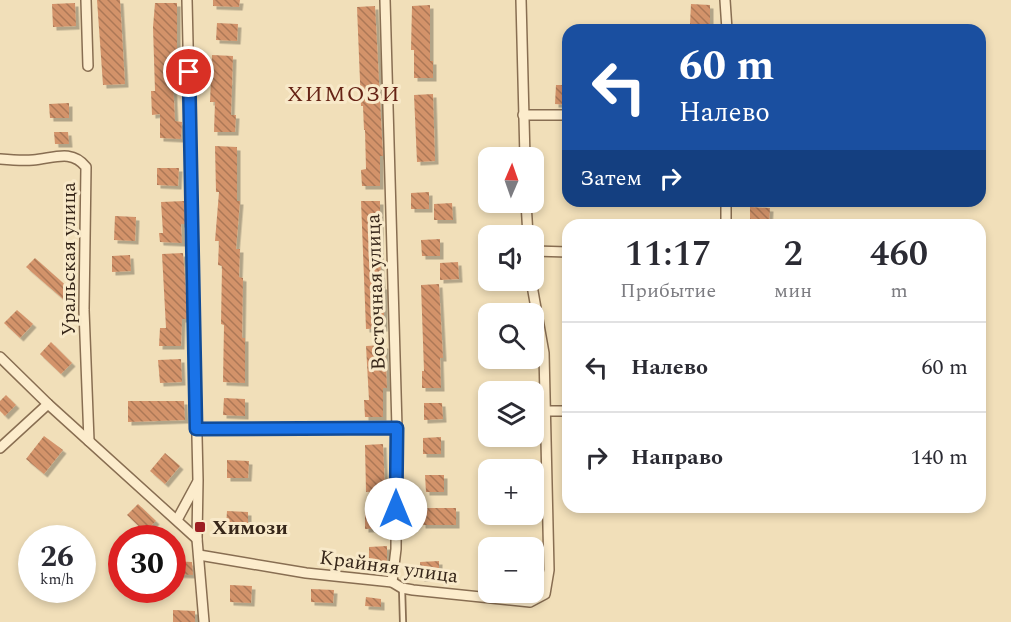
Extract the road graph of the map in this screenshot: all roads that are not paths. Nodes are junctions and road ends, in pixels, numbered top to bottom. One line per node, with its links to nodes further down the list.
1 (86, 0): 7 (street)
2 (187, 0): 20 (street)
3 (385, 0): 19 (street, Восточная улица)
4 (522, 0): 8 (street)
5 (725, 0): 6 (street)
6 (727, 24)
7 (88, 66)
8 (523, 115): 9 (street); 10 (street)
9 (562, 115)
10 (524, 147)
11 (0, 159): 21 (street, Уральская улица)
12 (544, 251): 13 (street)
13 (562, 252)
14 (533, 291): 17 (street, Крайняя улица)
15 (0, 357): 16 (street)
16 (48, 404): 21 (street); 22 (street)
17 (546, 411): 18 (street); 28 (street, Крайняя улица)
18 (562, 411)
19 (397, 428): 20 (lane); 27 (street, Восточная улица)
20 (196, 429): 23 (street)
21 (89, 441): 24 (street)
22 (0, 448)
23 (198, 480): 24 (street); 25 (street)
24 (177, 520): 25 (street)
25 (197, 539): 26 (street)
26 (199, 555): 27 (street, Крайняя улица); 29 (street)
27 (392, 582): 28 (street, Крайняя улица)
28 (402, 588): 30 (lane)
29 (204, 622)
30 (403, 622)

